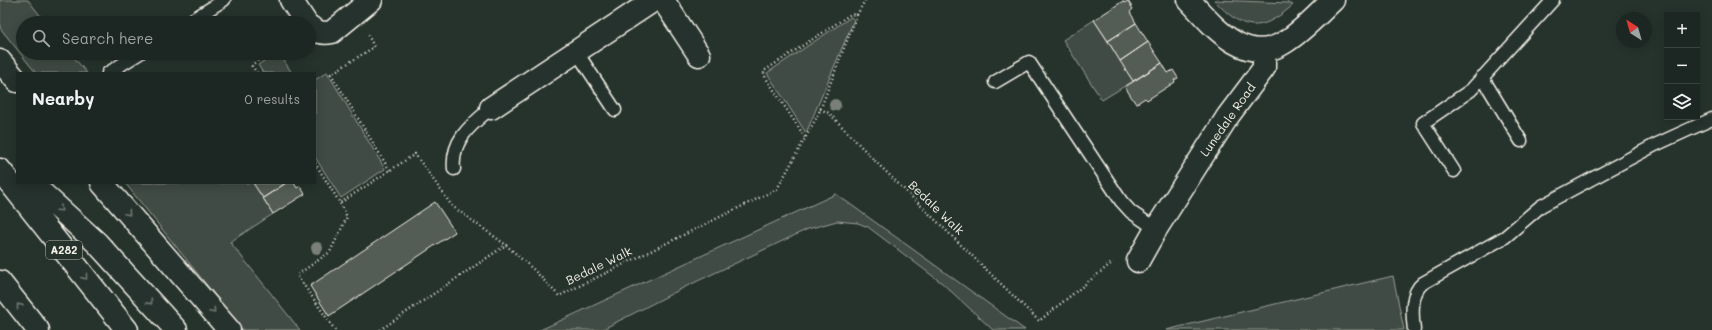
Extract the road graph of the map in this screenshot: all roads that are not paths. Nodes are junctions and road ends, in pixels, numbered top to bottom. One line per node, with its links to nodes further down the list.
1 (224, 0): 10 (lane)
2 (291, 0): 11 (main road)
3 (371, 0): 12 (main road)
4 (654, 0): 14 (main road)
5 (663, 0): 15 (main road)
6 (1189, 0): 13 (main road)
7 (1333, 0): 13 (main road)
8 (1553, 0): 9 (lane)
9 (1540, 4): 19 (lane)
10 (198, 16)
11 (301, 16)
12 (316, 32)
13 (1264, 50): 33 (main road, Lunedale Road)
14 (576, 52): 22 (main road); 23 (lane)
15 (699, 55)
16 (0, 60): 20 (main road)
17 (129, 60): 18 (lane)
18 (110, 72)
19 (1482, 77): 25 (lane); 30 (lane)
20 (16, 80)
21 (995, 82): 33 (lane)
22 (491, 108): 27 (lane)
23 (615, 110)
24 (1712, 119): 40 (lane)
25 (1521, 141)
26 (0, 156): 29 (main road)
27 (454, 169)
28 (0, 170): 37 (main road, A282, one-way to 37)
29 (16, 170)
30 (1454, 171)
31 (31, 184): 38 (main road, one-way to 38)
32 (103, 184): 39 (main road, one-way to 39)
33 (1156, 229): 34 (main road, Lunedale Road)
34 (1128, 260)
35 (0, 282): 36 (main road, one-way to 35)
36 (38, 330)
37 (127, 330)
38 (176, 330)
39 (229, 330)
40 (1414, 330)

